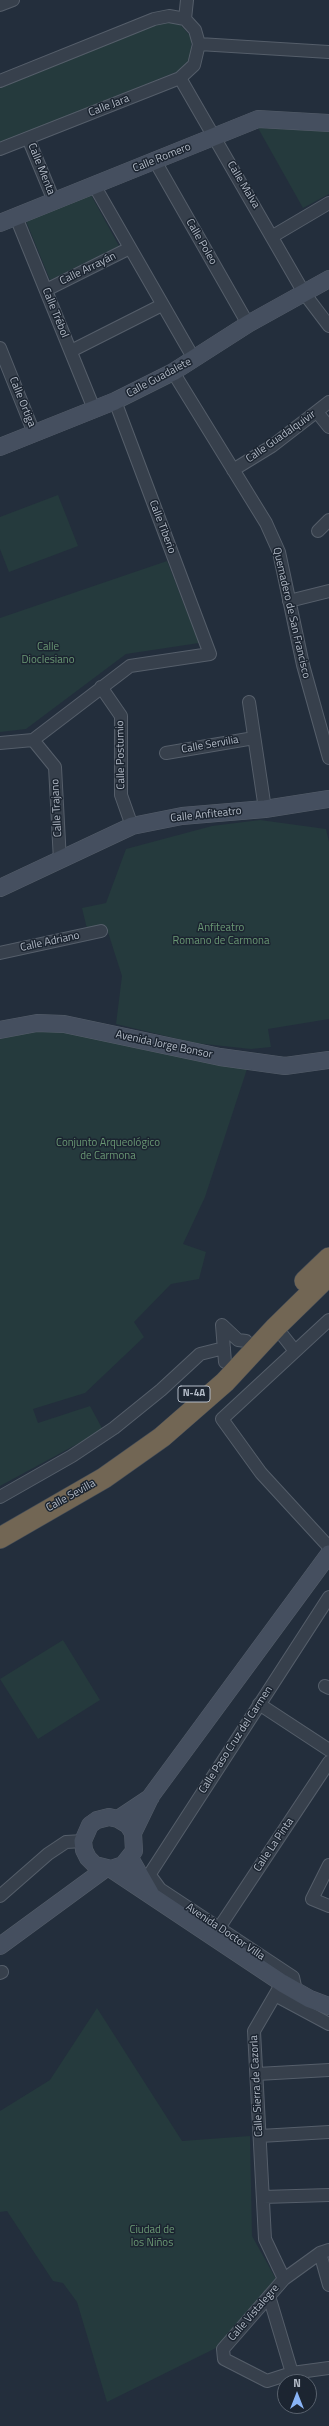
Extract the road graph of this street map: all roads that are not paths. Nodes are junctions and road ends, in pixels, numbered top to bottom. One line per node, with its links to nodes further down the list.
1 (13, 0): 3 (street)
2 (186, 0): 4 (street)
3 (0, 5)
4 (185, 19): 5 (street); 7 (street)
5 (199, 44): 6 (street); 8 (street, Calle Jara)
6 (329, 52)
7 (1, 76)
8 (180, 78): 10 (street, Calle Malva); 11 (street, Calle Jara)
9 (329, 122): 10 (street, Calle Romero)
10 (214, 137): 13 (street, Calle Romero); 19 (street, Calle Malva)
11 (28, 138): 12 (street, Calle Jara); 15 (street, Calle Menta)
12 (0, 149)
13 (155, 161): 14 (street, Calle Romero); 25 (street, Calle Poleo)
14 (94, 185): 15 (street, Calle Romero); 20 (street)
15 (54, 201): 17 (street, Calle Romero)
16 (329, 203): 19 (street)
17 (16, 217): 18 (street, Calle Romero); 22 (street, Calle Trébol)
18 (0, 223)
19 (273, 236): 23 (street, Calle Malva)
20 (130, 248): 22 (street, Calle Arrayán); 24 (street)
21 (329, 279): 23 (street, Calle Guadalete)
22 (46, 290): 28 (street, Calle Trébol)
23 (304, 293): 25 (street, Calle Guadalete); 26 (street, Calle Malva)
24 (162, 305): 28 (street); 29 (street)
25 (248, 324): 29 (street, Calle Guadalete)
26 (329, 326)
27 (0, 348): 36 (street, Calle Ortiga)
28 (71, 351): 33 (street, Calle Trébol)
29 (194, 359): 30 (street, Calle Guadalete)
30 (174, 372): 31 (street, Calle Guadalete); 38 (street, Quemadero de San Francisco)
31 (115, 401): 33 (street, Calle Guadalete); 43 (street, Calle Tiberio)
32 (329, 402): 34 (street, Calle Guadalquivir)
33 (94, 409): 36 (street, Calle Guadalete)
34 (317, 412): 35 (street); 38 (street, Calle Guadalquivir)
35 (329, 427)
36 (34, 433): 37 (street, Calle Guadalete)
37 (0, 447)
38 (233, 470): 42 (street, Quemadero de San Francisco)
39 (329, 520): 40 (street)
40 (318, 532)
41 (329, 591): 42 (street)
42 (289, 600): 49 (street, Quemadero de San Francisco)
43 (101, 687): 46 (street); 52 (street, Calle Postumio)
44 (249, 702): 45 (street, Calle Servilia)
45 (254, 738): 48 (street, Calle Servilia); 51 (street, Calle Servilia)
46 (33, 740): 47 (street); 53 (street, Calle Trajano)
47 (0, 743)
48 (166, 753)
49 (329, 758)
50 (329, 799): 51 (street, Calle Anfiteatro)
51 (265, 809): 52 (street, Calle Anfiteatro)
52 (132, 826): 53 (street, Calle Anfiteatro)
53 (60, 861): 54 (street, Calle Anfiteatro)
54 (0, 888)
55 (101, 931): 56 (street, Calle Adriano)
56 (0, 954)
57 (0, 1030): 58 (street, Avenida Jorge Bonsor)
58 (329, 1060)
59 (329, 1270): 61 (highway, Calle Sevilla / N-4A); 62 (highway, Calle Sevilla / N-4A)
60 (329, 1320): 63 (street)
61 (276, 1327): 63 (street); 66 (highway, Calle Sevilla / N-4A)
62 (246, 1341): 64 (highway, Calle Sevilla / N-4A); 64 (street)
63 (295, 1351): 68 (street)
64 (224, 1355): 65 (street); 66 (highway, Calle Sevilla / N-4A)
65 (0, 1497)
66 (43, 1512): 67 (highway, N-4A)
67 (0, 1538)
68 (329, 1547)
69 (329, 1554): 74 (street)
70 (329, 1597): 71 (street, Calle Paso Cruz del Carmen)
71 (259, 1704): 72 (street); 82 (street, Calle Paso Cruz del Carmen)
72 (329, 1750)
73 (329, 1762): 86 (street, Calle La Pinta)
74 (151, 1796): 75 (street); 76 (street)
75 (118, 1819): 76 (street); 77 (street)
76 (133, 1833): 79 (street)
77 (83, 1841): 78 (street); 84 (street)
78 (88, 1858): 81 (street); 83 (street)
79 (130, 1858): 81 (street); 82 (street)
80 (329, 1865): 85 (street)
81 (108, 1869): 82 (street); 83 (street)
82 (148, 1885): 86 (street, Avenida Doctor Villa); 88 (street, Avenida Doctor Villa)
83 (70, 1892): 87 (street)
84 (0, 1896)
85 (329, 1906)
86 (219, 1928): 88 (street, Avenida Doctor Villa)
87 (0, 1946)
88 (285, 1990): 89 (street, Avenida Doctor Villa); 90 (street, Avenida Doctor Villa); 92 (street, Calle Sierra de Cazorla)
89 (329, 2006)
90 (329, 2024)
91 (329, 2070): 92 (street)
92 (257, 2074): 94 (street, Calle Sierra de Cazorla)
93 (329, 2132): 94 (street)
94 (260, 2136): 96 (street, Calle Sierra de Cazorla)
95 (329, 2195): 96 (street)
96 (263, 2197): 98 (street, Calle Sierra de Cazorla)
97 (324, 2252): 98 (street, Calle Vistalegre); 99 (street)
98 (284, 2279): 100 (street, Calle Vistalegre)
99 (329, 2285)
100 (269, 2296): 102 (street); 102 (street, Calle Vistalegre)
101 (329, 2368): 102 (street, Calle Vistalegre)
102 (292, 2373)

